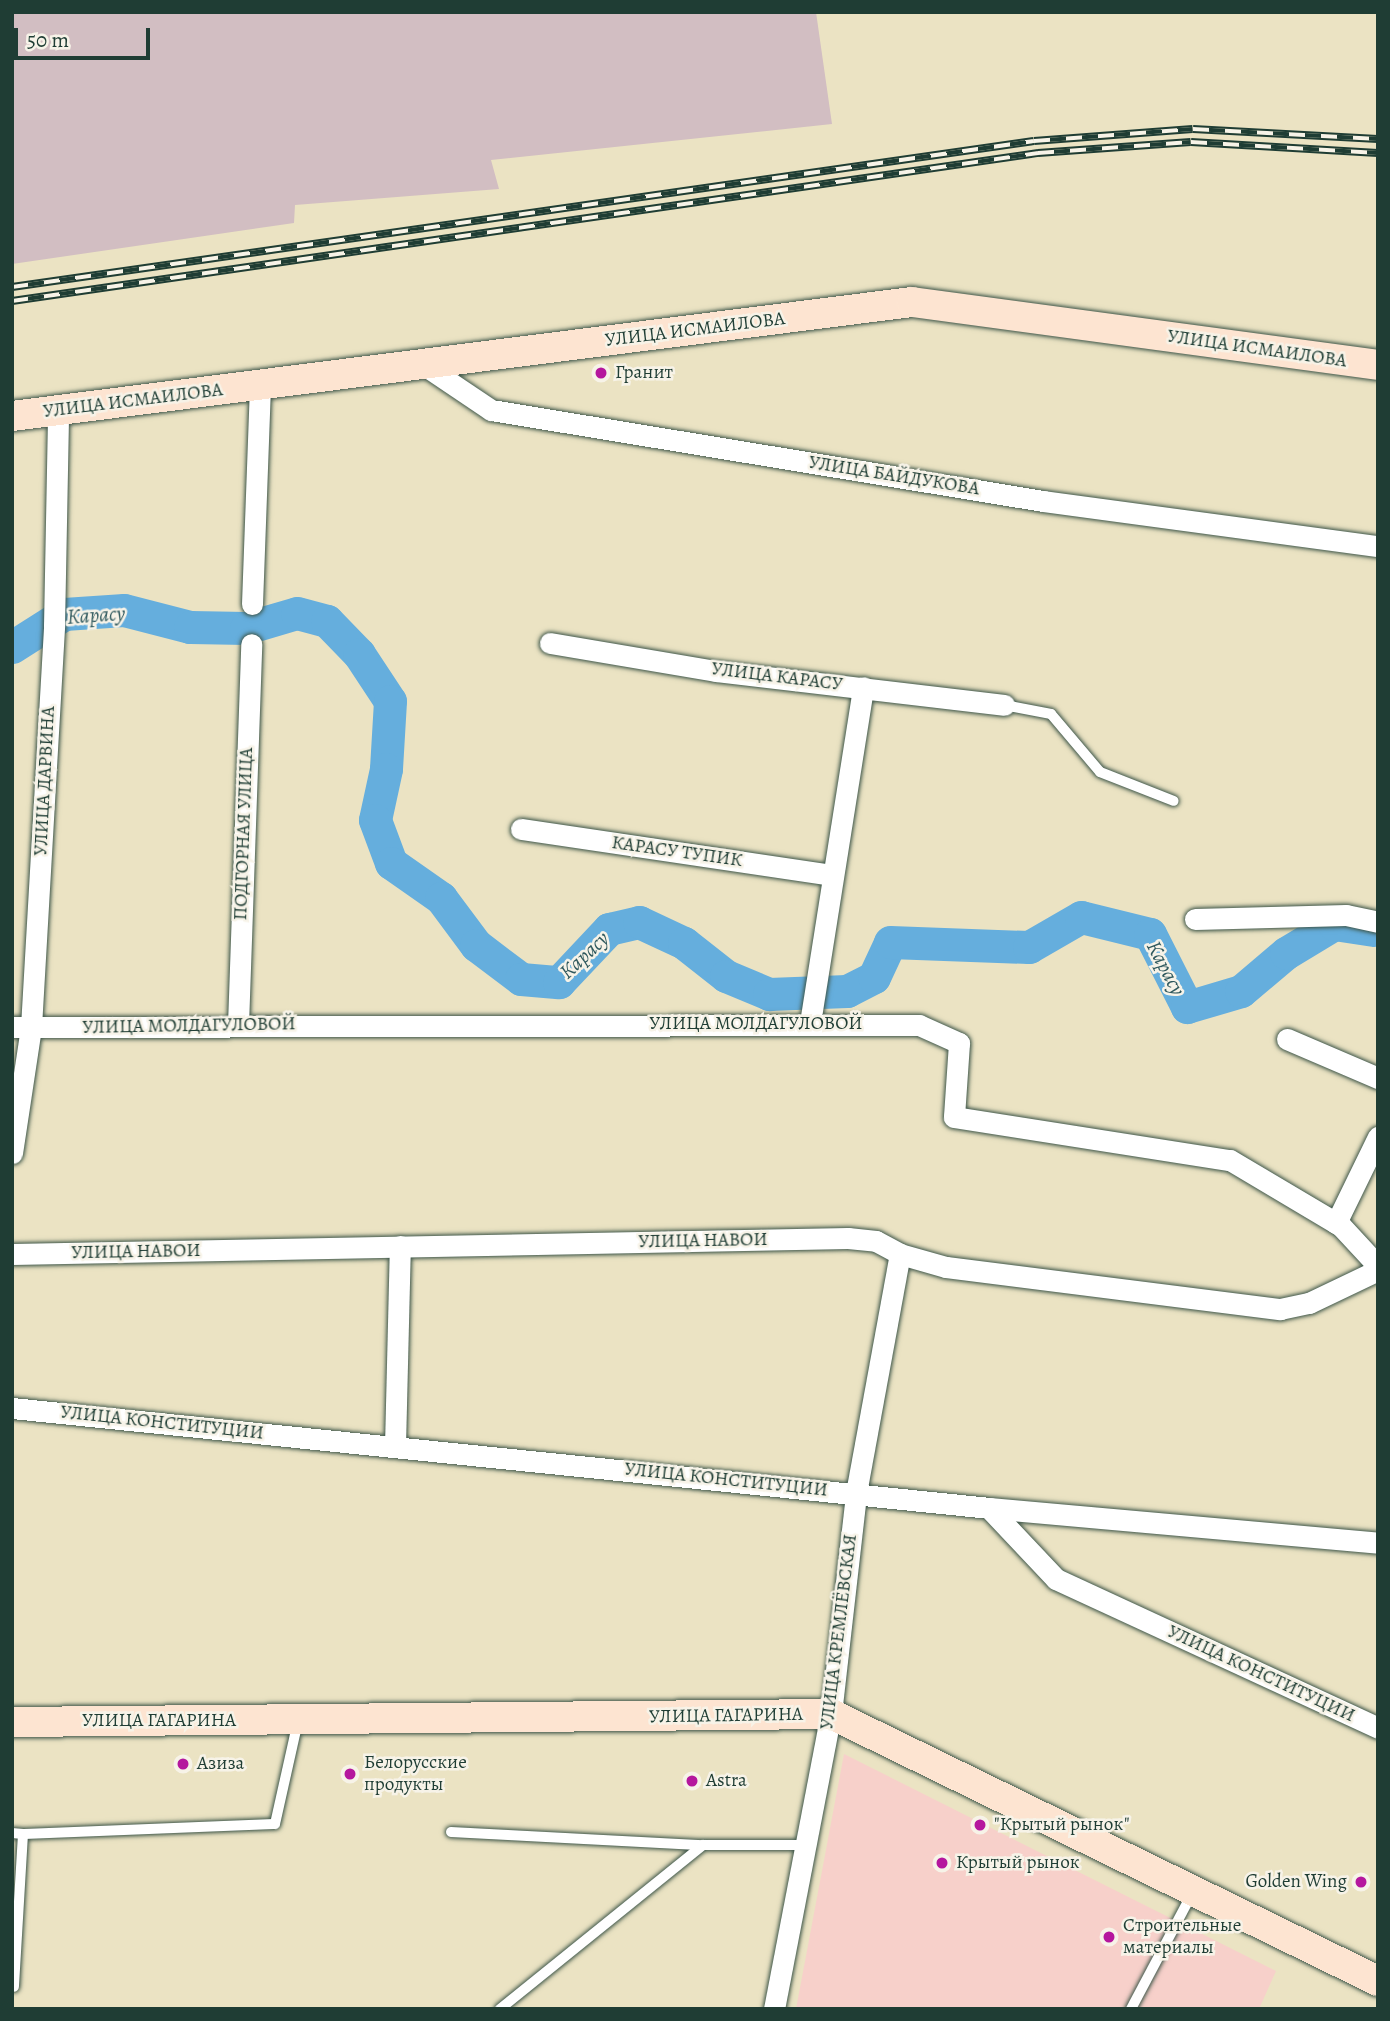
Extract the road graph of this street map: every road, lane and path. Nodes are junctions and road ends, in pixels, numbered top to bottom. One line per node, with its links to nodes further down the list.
1 (424, 365): 2 (main road, УЛИЦА ИСМАИЛОВА); 3 (main road, УЛИЦА ИСМАИЛОВА); 6 (street, УЛИЦА БАЙДУКОВА)
2 (1378, 365)
3 (260, 386): 4 (main road, УЛИЦА ИСМАИЛОВА); 7 (street)
4 (58, 409): 5 (main road, УЛИЦА ИСМАИЛОВА); 19 (street, УЛИЦА ДАРВИНА)
5 (12, 416)
6 (1378, 546)
7 (252, 604)
8 (550, 642): 10 (street, УЛИЦА КАРАСУ)
9 (251, 643): 18 (street, ПОДГОРНАЯ УЛИЦА)
10 (863, 687): 11 (street, УЛИЦА КАРАСУ); 14 (street)
11 (1004, 705): 12 (lane)
12 (1174, 801)
13 (521, 829): 14 (street, КАРАСУ ТУПИК)
14 (833, 875): 17 (street)
15 (1195, 919): 16 (street)
16 (1378, 922)
17 (810, 1023): 18 (street, УЛИЦА МОЛДАГУЛОВОЙ); 24 (street, УЛИЦА МОЛДАГУЛОВОЙ)
18 (238, 1025): 19 (street, УЛИЦА МОЛДАГУЛОВОЙ)
19 (22, 1027): 23 (street, УЛИЦА ДАРВИНА)
20 (1287, 1039): 21 (street)
21 (1378, 1078)
22 (1378, 1137): 24 (street)
23 (12, 1153)
24 (1336, 1223): 28 (street, УЛИЦА МОЛДАГУЛОВОЙ)
25 (400, 1246): 26 (street, УЛИЦА НАВОИ); 27 (street, УЛИЦА НАВОИ); 30 (street)
26 (12, 1254)
27 (900, 1254): 28 (street, УЛИЦА НАВОИ); 31 (street, УЛИЦА КРЕМЛЁВСКАЯ)
28 (1378, 1268)
29 (12, 1408): 30 (street, УЛИЦА КОНСТИТУЦИИ)
30 (395, 1446): 31 (street, УЛИЦА КОНСТИТУЦИИ)
31 (856, 1493): 32 (street, УЛИЦА КОНСТИТУЦИИ); 34 (street, УЛИЦА КРЕМЛЁВСКАЯ)
32 (989, 1508): 33 (street); 37 (street, УЛИЦА КОНСТИТУЦИИ)
33 (1378, 1543)
34 (831, 1714): 35 (main road, УЛИЦА ГАГАРИНА); 41 (street, УЛИЦА КРЕМЛЁВСКАЯ); 42 (main road, УЛИЦА ГАГАРИНА)
35 (298, 1721): 36 (main road, УЛИЦА ГАГАРИНА); 39 (lane)
36 (12, 1722)
37 (1378, 1728)
38 (451, 1832): 40 (lane)
39 (18, 1833): 44 (lane)
40 (703, 1845): 41 (lane); 45 (lane)
41 (806, 1845): 46 (street, УЛИЦА КРЕМЛЁВСКАЯ)
42 (1194, 1892): 43 (main road, УЛИЦА ГАГАРИНА); 47 (lane)
43 (1376, 1978)
44 (14, 1987)
45 (500, 2009)
46 (774, 2009)
47 (1131, 2009)

